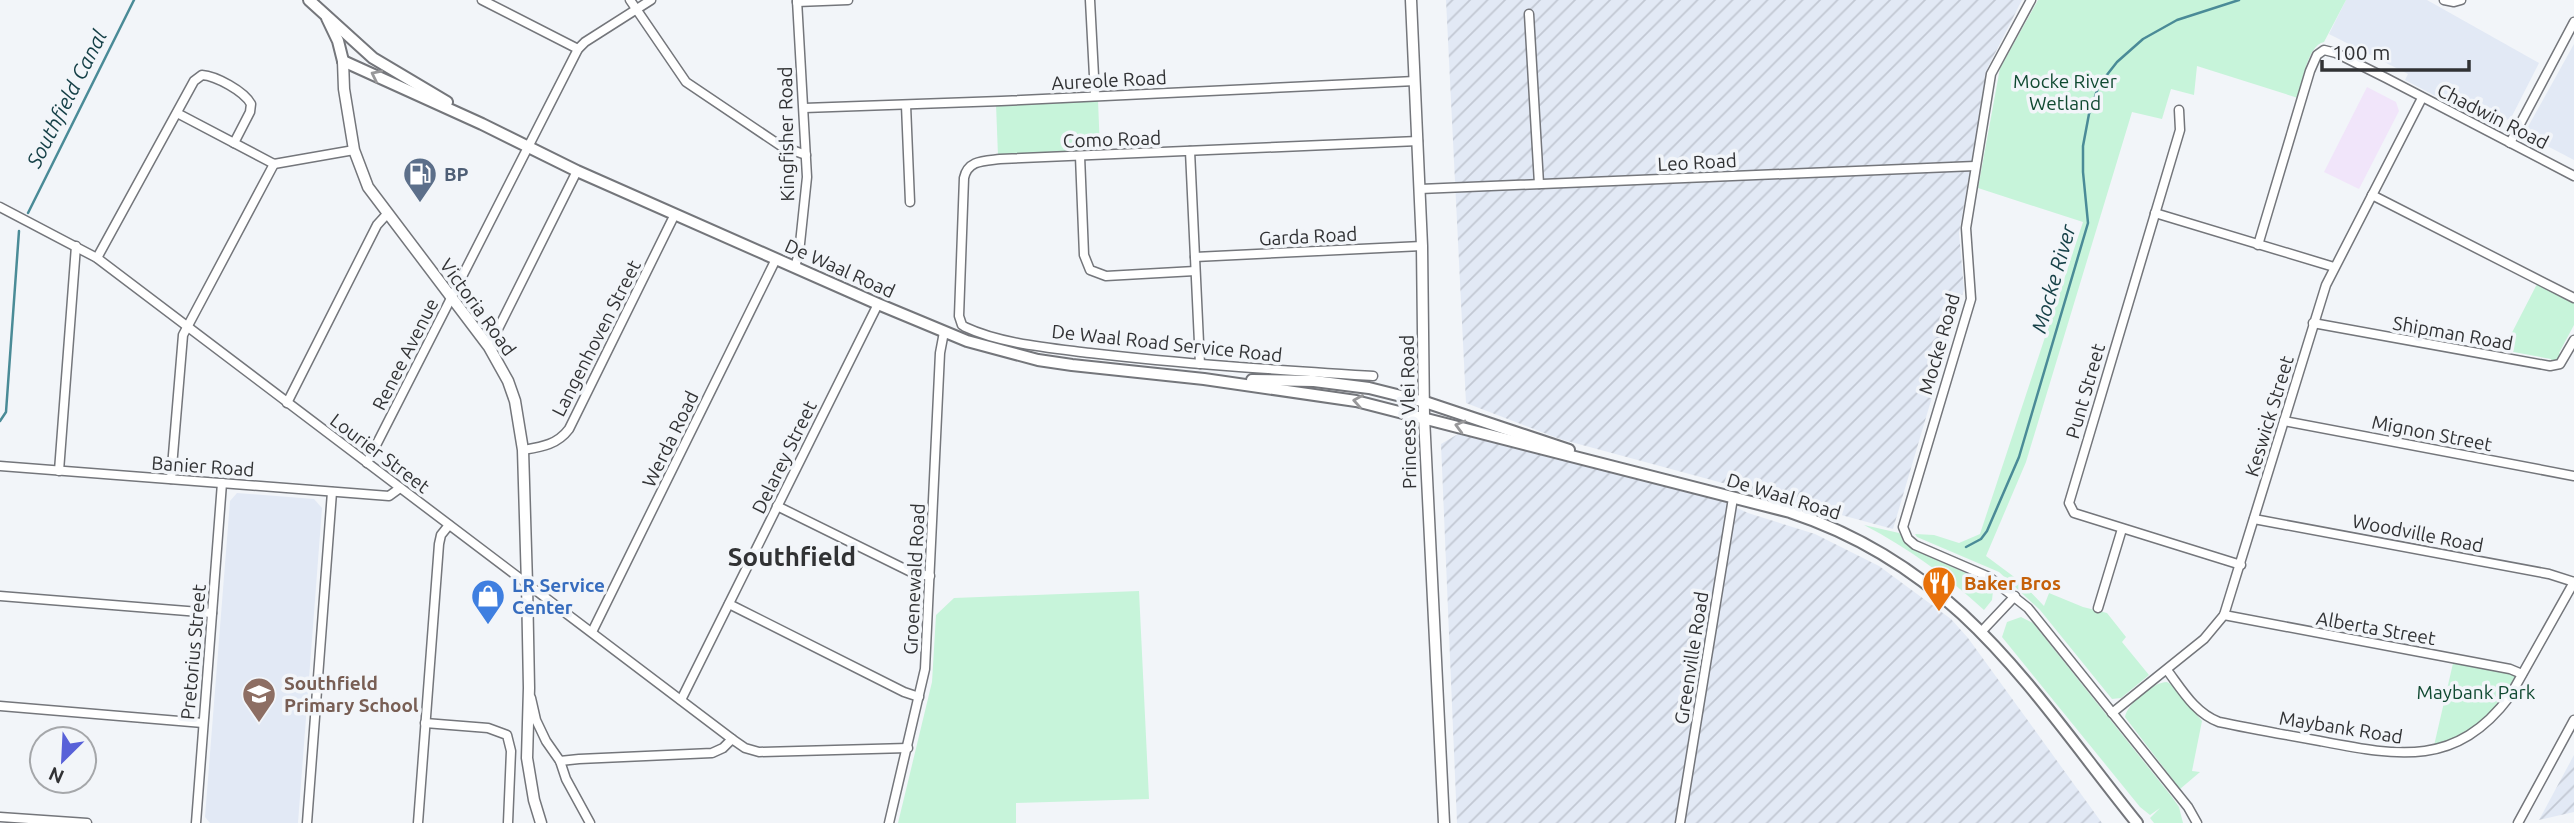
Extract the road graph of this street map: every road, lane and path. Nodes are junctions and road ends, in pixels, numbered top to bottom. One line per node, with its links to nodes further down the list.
1 (309, 0): 11 (main road, De Waal Road)
2 (482, 0): 14 (street)
3 (630, 0): 10 (street)
4 (651, 0): 10 (street)
5 (848, 0): 9 (street)
6 (1090, 0): 18 (street)
7 (1411, 0): 17 (street, Princess Vlei Road)
8 (2031, 0): 34 (street, Mocke Road)
9 (797, 1): 21 (street, Kingfisher Road)
10 (635, 9): 14 (street); 31 (street)
11 (323, 12): 15 (main road, De Waal Road); 16 (main road, Victoria Road)
12 (1529, 15): 37 (street)
13 (2574, 22): 27 (street)
14 (578, 49): 28 (street, Renee Avenue)
15 (367, 54): 16 (main road); 24 (main road, De Waal Road)
16 (343, 61): 24 (main road, De Waal Road, one-way to 16); 29 (street, Victoria Road)
17 (1415, 81): 18 (street, Aureole Road); 25 (street, Princess Vlei Road)
18 (1095, 95): 20 (street, Aureole Road)
19 (2422, 98): 27 (street, Chadwin Road); 39 (street, Keswick Street); 45 (street, Chadwin Road)
20 (906, 105): 21 (street, Aureole Road); 40 (street)
21 (804, 108): 31 (street, Kingfisher Road)
22 (2179, 110): 42 (street, Punt Street)
23 (177, 113): 26 (street); 26 (street); 49 (street)
24 (482, 124): 28 (main road, De Waal Road)
25 (1418, 141): 30 (street, Como Road); 38 (street, Princess Vlei Road)
26 (233, 143): 33 (street)
27 (2510, 143): 36 (street, Chadwin Road)
28 (527, 146): 35 (main road, De Waal Road); 54 (street, Renee Avenue)
29 (354, 150): 33 (street); 43 (street, Victoria Road)
30 (1190, 151): 32 (street, Como Road); 48 (street)
31 (806, 155): 51 (street, Kingfisher Road)
32 (1080, 156): 53 (street); 58 (street, Como Road)
33 (274, 164): 59 (street)
34 (1975, 166): 37 (street, Leo Road); 90 (street, Mocke Road)
35 (577, 170): 44 (main road, De Waal Road); 62 (street)
36 (2574, 176)
37 (1539, 184): 38 (street, Leo Road)
38 (1420, 190): 47 (street, Princess Vlei Road)
39 (2372, 195): 52 (street, Keswick Street); 55 (street)
40 (910, 202)
41 (0, 207): 46 (street, Lourier Street)
42 (2155, 213): 45 (street); 84 (street, Punt Street)
43 (387, 214): 54 (street, Victoria Road); 67 (street)
44 (675, 214): 50 (main road, De Waal Road); 70 (street, Langenhoven Street)
45 (2258, 245): 52 (street)
46 (76, 246): 49 (street, Lourier Street); 74 (street)
47 (1422, 246): 48 (street, Garda Road); 66 (street, Princess Vlei Road)
48 (1195, 257): 53 (street)
49 (97, 258): 59 (street, Lourier Street)
50 (776, 259): 51 (main road, De Waal Road); 96 (street, Werda Road)
51 (795, 267): 56 (main road, De Waal Road)
52 (2334, 267): 57 (street, Keswick Street)
53 (1195, 271): 63 (street)
54 (451, 298): 62 (street, Victoria Road); 72 (street, Renee Avenue)
55 (2574, 298)
56 (878, 304): 60 (main road, De Waal Road); 81 (street, Delarey Street)
57 (2314, 323): 61 (street, Shipman Road); 69 (street, Keswick Street)
58 (961, 325): 63 (street, De Waal Road Service Road)
59 (186, 326): 67 (street, Lourier Street); 76 (street)
60 (944, 332): 65 (main road, De Waal Road); 86 (street, Groenewald Road)
61 (2574, 340)
62 (489, 347): 70 (street, Victoria Road)
63 (1200, 364): 64 (street, De Waal Road Service Road)
64 (1373, 376)
65 (1204, 379): 66 (main road, De Waal Road); 68 (main road, De Waal Road, one-way to 65)
66 (1424, 402): 68 (street, Princess Vlei Road); 71 (main road, De Waal Road)
67 (287, 403): 72 (street, Lourier Street)
68 (1424, 417): 71 (main road, De Waal Road, one-way to 68); 119 (street, Princess Vlei Road)
69 (2284, 421): 75 (street, Mignon Street); 82 (street, Keswick Street)
70 (523, 450): 88 (street, Victoria Road)
71 (1594, 461): 80 (main road, De Waal Road)
72 (368, 463): 78 (street, Lourier Street)
73 (0, 466): 74 (street, Banier Road)
74 (59, 471): 76 (street, Banier Road)
75 (2574, 476)
76 (171, 479): 77 (street, Banier Road)
77 (222, 483): 79 (street, Banier Road); 93 (street, Pretorius Street)
78 (400, 488): 79 (street, Banier Road); 83 (street, Lourier Street)
79 (332, 492): 113 (street)
80 (1733, 498): 95 (main road, De Waal Road); 120 (street, Greenville Road)
81 (777, 506): 86 (street); 91 (street, Delarey Street)
82 (2255, 519): 85 (street, Keswick Street); 87 (street, Woodville Road)
83 (449, 525): 88 (street, Lourier Street); 106 (street)
84 (2122, 529): 85 (street, Punt Street); 92 (street)
85 (2241, 565): 94 (street, Keswick Street)
86 (930, 576): 100 (street, Groenewald Road)
87 (2574, 582): 98 (street, Maybank Road)
88 (527, 584): 96 (street, Lourier Street); 99 (street, Victoria Road)
89 (0, 596): 93 (street)
90 (2015, 596): 95 (street); 103 (street, Mocke Road)
91 (729, 604): 100 (street); 101 (street, Delarey Street)
92 (2098, 608)
93 (212, 612): 105 (street, Pretorius Street)
94 (2224, 615): 97 (street, Keswick Street); 98 (street, Alberta Street)
95 (1982, 631): 121 (main road, De Waal Road)
96 (592, 632): 101 (street, Lourier Street)
97 (2167, 670): 98 (street, Maybank Road); 103 (street, Keswick Street)
98 (2522, 674)
99 (529, 688): 109 (street, Victoria Road); 116 (street, Victoria Road)
100 (919, 697): 108 (street, Groenewald Road)
101 (681, 700): 107 (street, Lourier Street)
102 (0, 706): 105 (street)
103 (2112, 713): 122 (street, Mocke Road)
104 (2574, 720): 123 (street)
105 (203, 723): 112 (street, Pretorius Street)
106 (425, 723): 114 (street); 115 (street)
107 (732, 739): 108 (street, Lourier Street); 109 (street)
108 (908, 748): 118 (street, Groenewald Road)
109 (560, 761): 117 (street, Victoria Road)
110 (0, 817): 111 (street)
111 (84, 823)
112 (196, 823)
113 (307, 823)
114 (418, 823)
115 (508, 823)
116 (541, 823)
117 (590, 823)
118 (889, 823)
119 (1444, 823)
120 (1680, 823)
121 (2137, 823)
122 (2197, 823)
123 (2518, 823)

